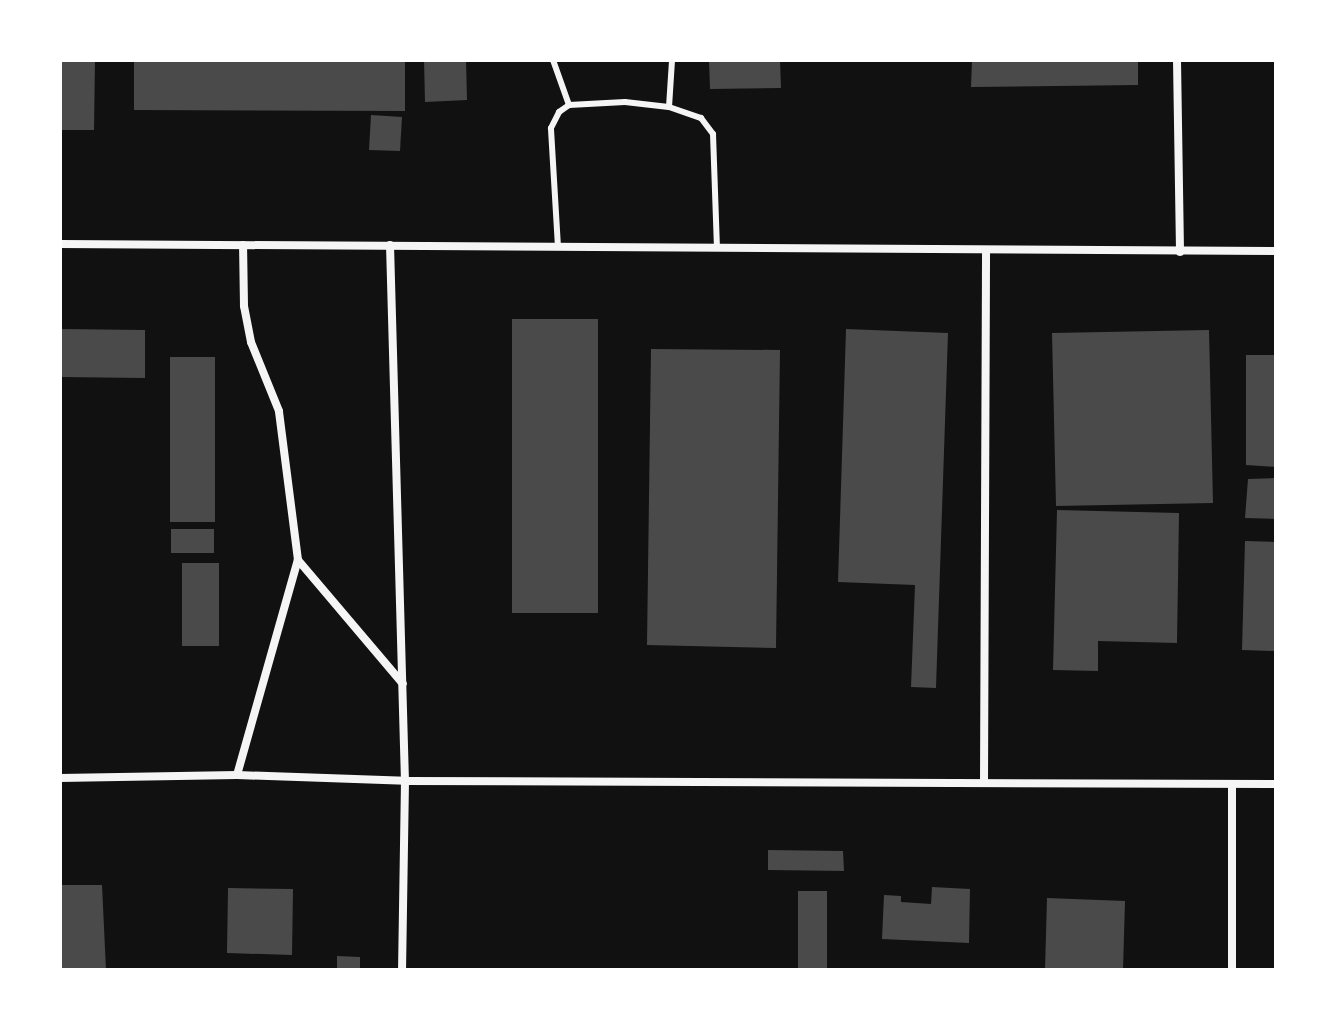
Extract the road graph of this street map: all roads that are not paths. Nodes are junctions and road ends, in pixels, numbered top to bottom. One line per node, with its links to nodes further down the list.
1 (553, 60): 4 (lane)
2 (672, 60): 5 (lane)
3 (1177, 60): 13 (street)
4 (569, 105): 5 (lane); 9 (lane)
5 (669, 107): 10 (lane)
6 (60, 244): 7 (street)
7 (243, 245): 8 (street); 14 (street)
8 (390, 245): 9 (street); 15 (street)
9 (558, 247): 10 (street)
10 (717, 248): 12 (street)
11 (1276, 251): 13 (street)
12 (986, 252): 13 (street); 19 (street)
13 (1180, 252)
14 (298, 560): 15 (street); 16 (street)
15 (403, 684): 18 (street)
16 (237, 775): 17 (street); 18 (street)
17 (60, 778)
18 (405, 781): 19 (street); 22 (street)
19 (984, 783): 20 (street)
20 (1232, 784): 21 (street); 23 (street)
21 (1276, 784)
22 (402, 970)
23 (1232, 970)

